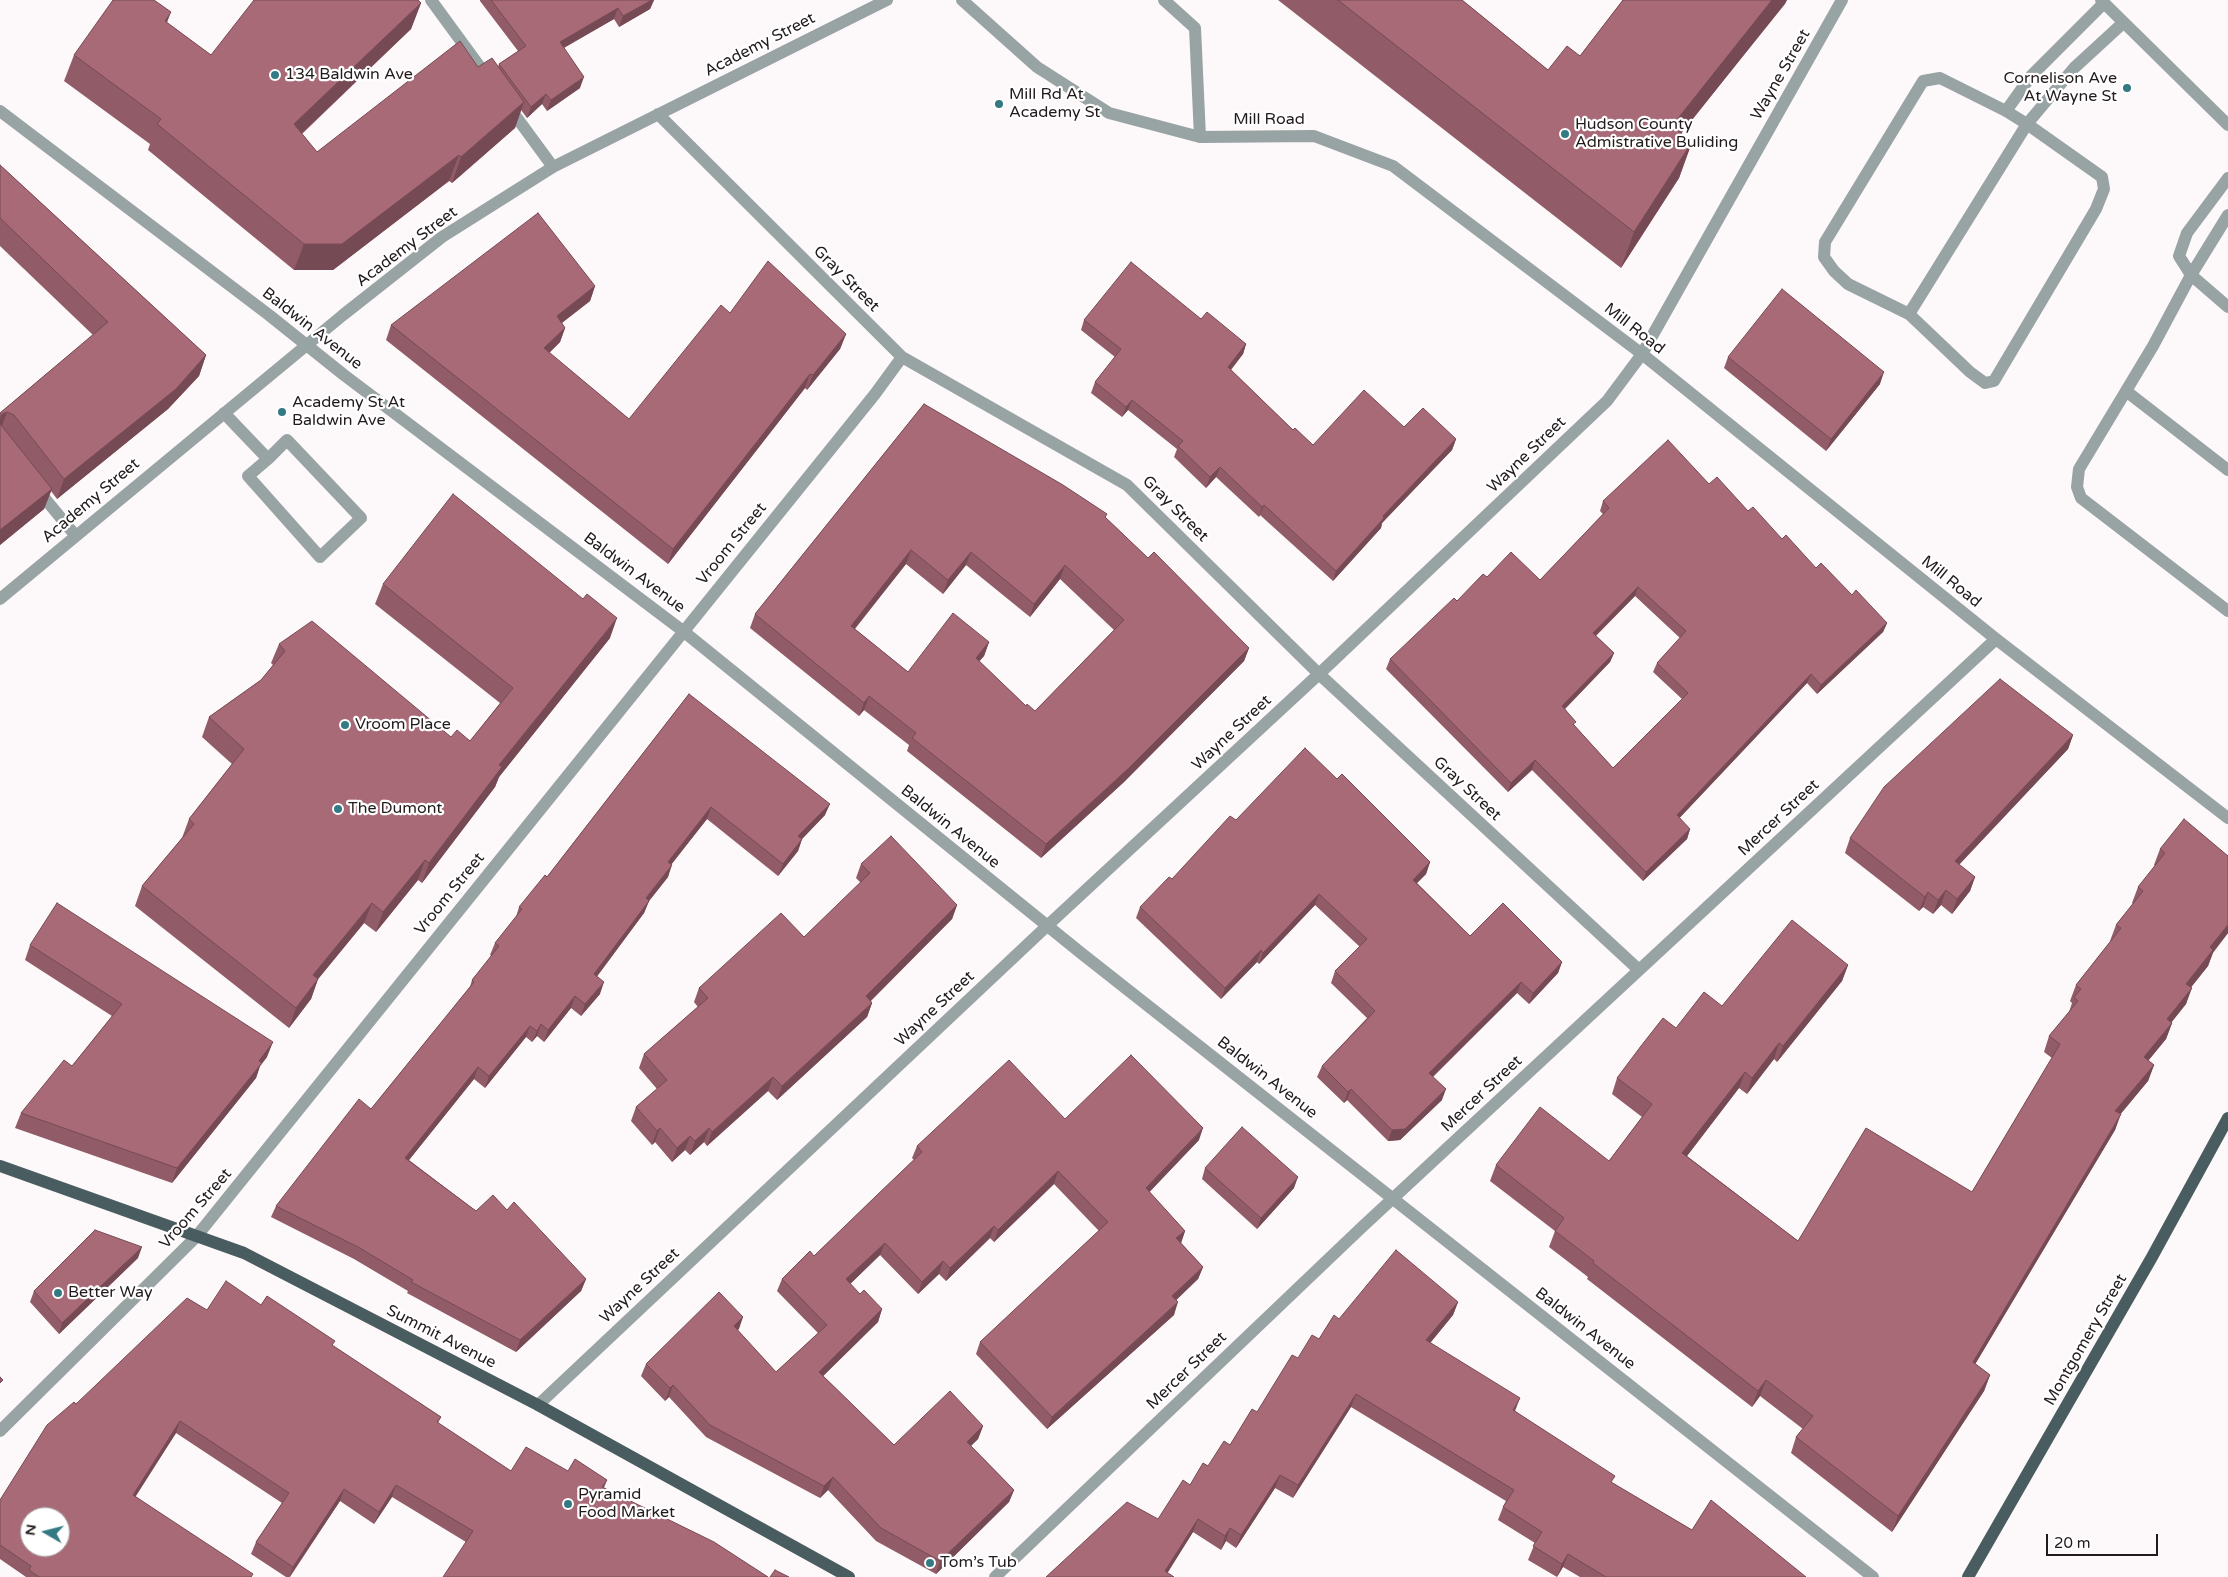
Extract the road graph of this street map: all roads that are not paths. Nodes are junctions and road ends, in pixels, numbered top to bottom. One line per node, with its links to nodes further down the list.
1 (431, 0): 14 (street)
2 (886, 0): 10 (street, Academy Street)
3 (962, 0): 13 (street, Mill Road)
4 (1164, 0): 13 (street)
5 (1842, 0): 21 (street, Wayne Street)
6 (2102, 2): 7 (street); 9 (street)
7 (2124, 23): 11 (street); 12 (street)
8 (0, 111): 20 (street, Baldwin Avenue)
9 (2006, 111): 11 (street); 19 (street)
10 (658, 114): 14 (street, Academy Street); 22 (street, Gray Street)
11 (2028, 124): 19 (street); 19 (street)
12 (2228, 125)
13 (1200, 136): 21 (street, Mill Road)
14 (553, 167): 20 (street, Academy Street)
15 (2228, 178): 17 (street)
16 (2228, 215): 17 (street)
17 (2191, 275): 18 (street); 23 (street)
18 (2228, 307)
19 (1909, 314)
20 (306, 346): 24 (street, Academy Street); 31 (street, Baldwin Avenue)
21 (1642, 354): 32 (street, Mill Road); 33 (street, Wayne Street)
22 (902, 356): 31 (street, Vroom Street); 33 (street, Gray Street)
23 (2126, 391): 26 (street); 30 (street)
24 (224, 413): 25 (street); 28 (street, Academy Street)
25 (268, 459): 25 (street)
26 (2228, 470)
27 (30, 480): 28 (street)
28 (75, 536): 29 (street, Academy Street)
29 (0, 599)
30 (2228, 611)
31 (683, 630): 35 (street, Baldwin Avenue); 40 (street, Vroom Street)
32 (1996, 639): 34 (street, Mill Road); 36 (street, Mercer Street)
33 (1320, 674): 35 (street, Wayne Street); 36 (street, Gray Street)
34 (2228, 818)
35 (1047, 926): 39 (street, Baldwin Avenue); 41 (street, Wayne Street)
36 (1639, 970): 39 (street, Mercer Street)
37 (2228, 1118): 46 (main road, Montgomery Street)
38 (0, 1166): 40 (main road, Summit Avenue)
39 (1394, 1198): 44 (street, Mercer Street); 45 (street, Baldwin Avenue)
40 (196, 1237): 41 (main road, Summit Avenue); 42 (street, Vroom Street)
41 (538, 1405): 43 (main road, Summit Avenue)
42 (0, 1432)
43 (849, 1577)
44 (995, 1577)
45 (1873, 1577)
46 (1968, 1577)

